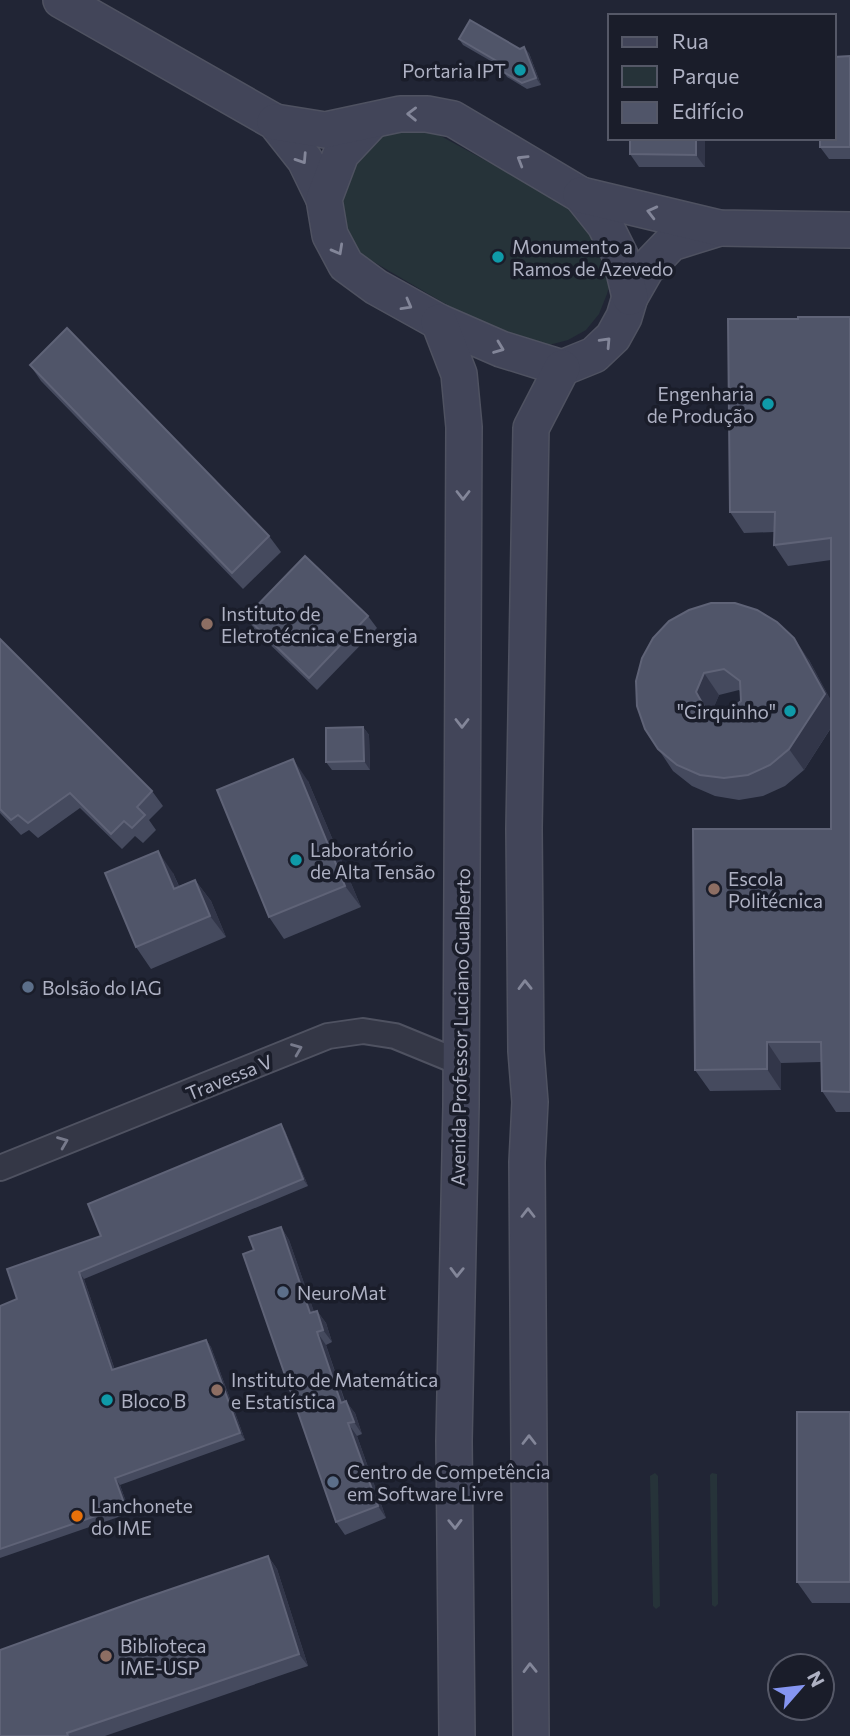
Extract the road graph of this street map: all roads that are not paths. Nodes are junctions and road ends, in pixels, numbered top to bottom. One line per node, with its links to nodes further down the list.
1 (61, 0): 3 (street)
2 (372, 121): 3 (street); 4 (street, one-way to 2); 5 (street)
3 (275, 122): 5 (street, one-way to 5)
4 (581, 195): 6 (street, one-way to 4); 8 (street)
5 (324, 199): 9 (street, one-way to 9)
6 (719, 229): 7 (street); 8 (street)
7 (850, 230)
8 (630, 297): 10 (street, one-way to 8)
9 (439, 322): 10 (street, one-way to 10); 11 (street, Avenida Professor Luciano Gualberto, one-way to 11)
10 (562, 368): 14 (street, one-way to 10)
11 (461, 1063): 12 (street, Travessa V, one-way to 11); 13 (street, Avenida Professor Luciano Gualberto, one-way to 13)
12 (0, 1168)
13 (457, 1736)
14 (531, 1736)

